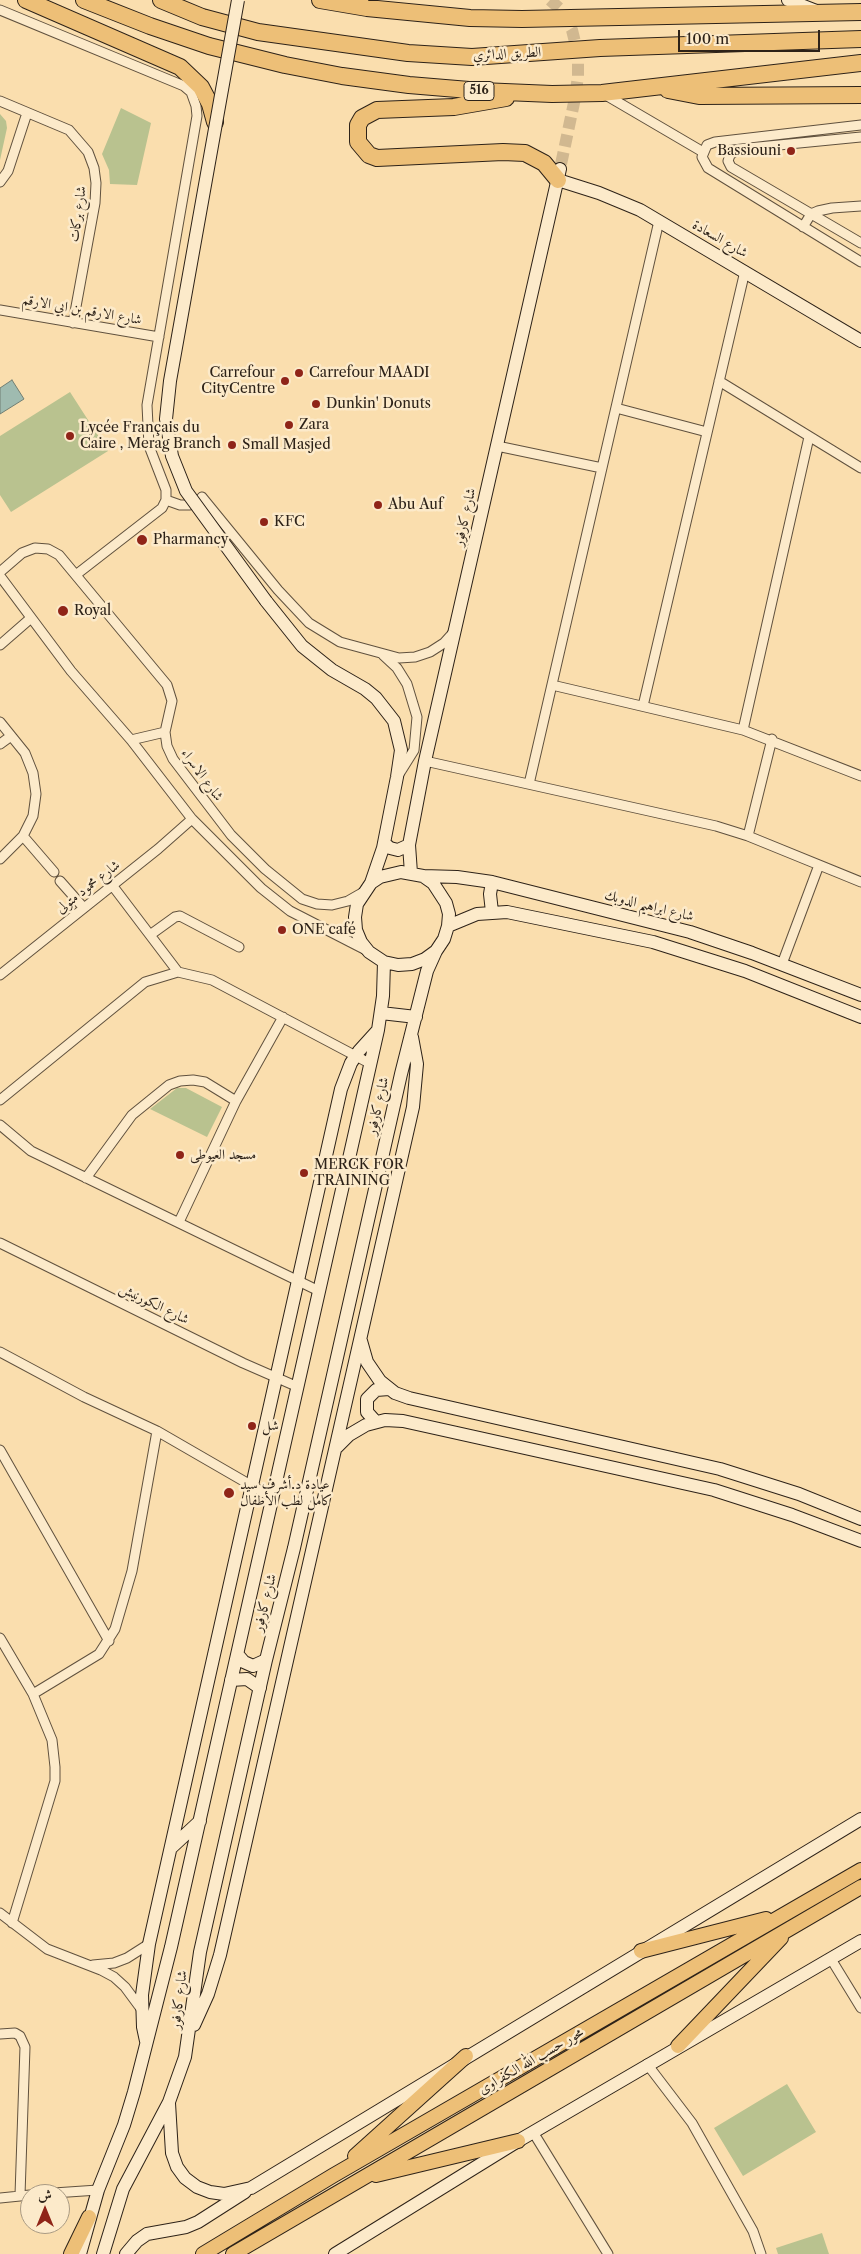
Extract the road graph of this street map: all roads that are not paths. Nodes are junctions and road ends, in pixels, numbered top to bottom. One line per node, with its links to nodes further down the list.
1 (26, 0): 18 (highway)
2 (84, 0): 13 (highway, 516)
3 (161, 0): 10 (highway, الطريق الدائري)
4 (238, 0): 18 (street, bridge)
5 (320, 0): 9 (highway)
6 (788, 0): 9 (street)
7 (0, 10): 34 (street)
8 (861, 12): 9 (highway)
9 (823, 14)
10 (861, 39)
11 (861, 63): 12 (highway, 516)
12 (656, 87): 14 (highway, 516); 15 (highway, 516)
13 (522, 93): 14 (highway, 516); 23 (highway)
14 (602, 93): 22 (street)
15 (861, 95)
16 (0, 101): 17 (street, شارع بركات)
17 (27, 112): 24 (street); 33 (street, شارع بركات)
18 (215, 122): 61 (street, bridge)
19 (861, 125): 20 (street)
20 (850, 126): 21 (street); 22 (street)
21 (856, 137): 26 (street)
22 (703, 152): 28 (street)
23 (559, 175): 27 (street, شارع السعادة); 40 (street, شارع كارفور)
24 (0, 182)
25 (861, 206): 26 (street)
26 (811, 214): 28 (street); 29 (street)
27 (659, 222): 31 (street, شارع السعادة); 37 (street)
28 (803, 227): 30 (street)
29 (861, 243)
30 (861, 262)
31 (745, 271): 35 (street, شارع السعادة); 36 (street)
32 (0, 310): 33 (street, شارع الارقم بن ابي الارقم)
33 (74, 323): 34 (street, شارع الارقم بن ابي الارقم)
34 (159, 337): 43 (street)
35 (861, 340)
36 (719, 381): 38 (street); 39 (street)
37 (616, 408): 38 (street); 41 (street)
38 (707, 432): 51 (street)
39 (809, 437): 42 (street); 53 (street)
40 (497, 446): 41 (street); 47 (street, شارع كارفور)
41 (602, 468): 50 (street)
42 (861, 468)
43 (166, 500): 45 (street); 49 (street)
44 (0, 574): 45 (street, شارع الاسراء); 46 (street, شارع الاسراء)
45 (77, 574): 54 (street, شارع الاسراء)
46 (31, 618): 48 (street); 57 (street, شارع الاسراء)
47 (454, 631): 49 (street); 59 (street, شارع كارفور)
48 (0, 645)
49 (383, 654): 61 (street)
50 (552, 686): 51 (street); 62 (street)
51 (643, 706): 53 (street)
52 (0, 722): 55 (street)
53 (743, 730): 56 (street)
54 (165, 732): 57 (street); 76 (street, شارع الاسراء)
55 (11, 736): 58 (street); 64 (street)
56 (772, 739): 60 (street); 65 (street)
57 (131, 740): 63 (street, شارع الاسراء)
58 (0, 744)
59 (425, 761): 62 (street); 67 (street, شارع كارفور)
60 (861, 776)
61 (397, 777): 66 (street)
62 (529, 784): 65 (street)
63 (192, 819): 75 (street, شارع محمود متولى); 83 (street, شارع الاسراء)
64 (23, 836): 68 (street); 70 (street)
65 (748, 836): 69 (street)
66 (384, 843): 67 (street); 76 (street)
67 (409, 845): 71 (street, شارع كارفور)
68 (0, 859)
69 (819, 865): 74 (street); 85 (street)
70 (54, 872)
71 (417, 874): 73 (street, شارع ابراهيم الدوبك); 76 (street); 79 (street)
72 (60, 881): 77 (street)
73 (492, 882): 78 (street); 85 (street, شارع ابراهيم الدوبك)
74 (861, 882)
75 (112, 885): 77 (street, شارع محمود متولى); 80 (street)
76 (367, 888): 83 (street)
77 (84, 907): 87 (street, شارع محمود متولى)
78 (492, 912): 79 (street); 91 (street)
79 (448, 926): 82 (street)
80 (150, 936): 81 (street); 86 (street)
81 (239, 947)
82 (436, 951): 84 (street); 92 (street, شارع كارفور)
83 (369, 952): 84 (street)
84 (384, 962): 89 (street, شارع كارفور)
85 (782, 964): 88 (street, شارع ابراهيم الدوبك)
86 (178, 972): 90 (street); 97 (street)
87 (0, 975)
88 (861, 995)
89 (381, 1013): 92 (street); 93 (street, شارع كارفور)
90 (283, 1017): 95 (street); 98 (street)
91 (861, 1017)
92 (416, 1018): 94 (street, شارع كارفور)
93 (378, 1030): 95 (street); 96 (street, شارع كارفور)
94 (411, 1036): 101 (street, شارع كارفور); 104 (street)
95 (356, 1056): 96 (street); 105 (street)
96 (371, 1064): 106 (street, شارع كارفور)
97 (0, 1100)
98 (236, 1101): 100 (street); 102 (street)
99 (0, 1125): 100 (street)
100 (86, 1178): 102 (street)
101 (371, 1206): 104 (street); 121 (street, شارع كارفور)
102 (179, 1222): 105 (street)
103 (0, 1243): 109 (street, شارع الكورنيش)
104 (380, 1256): 107 (street)
105 (298, 1281): 106 (street); 109 (street)
106 (319, 1291): 110 (street, شارع كارفور)
107 (361, 1339): 111 (street); 114 (street)
108 (0, 1352): 113 (street)
109 (276, 1378): 110 (street, شارع الكورنيش); 116 (street)
110 (298, 1387): 117 (street, شارع كارفور)
111 (389, 1389): 112 (street); 118 (street)
112 (376, 1422): 114 (street); 120 (street)
113 (157, 1432): 116 (street); 123 (street)
114 (335, 1449): 119 (street)
115 (0, 1450): 123 (street)
116 (253, 1484): 117 (street); 133 (street)
117 (273, 1498): 124 (street, شارع كارفور)
118 (861, 1519)
119 (318, 1530): 121 (street); 129 (street)
120 (861, 1541)
121 (294, 1548): 125 (street, شارع كارفور)
122 (0, 1638): 128 (street)
123 (109, 1641): 128 (street)
124 (238, 1654): 125 (street); 126 (street, شارع كارفور)
125 (266, 1660): 127 (street, شارع كارفور)
126 (232, 1680): 127 (street); 131 (street, شارع كارفور)
127 (260, 1688): 132 (street, شارع كارفور)
128 (33, 1694): 138 (street)
129 (254, 1802): 132 (street); 148 (street)
130 (861, 1818): 142 (street)
131 (200, 1821): 133 (street); 149 (street, شارع كارفور)
132 (226, 1838): 148 (street, شارع كارفور)
133 (171, 1848): 141 (street)
134 (861, 1870): 137 (main road, محور حسب الله الكفراوى)
135 (861, 1887): 139 (main road, محور حسب الله الكفراوى)
136 (0, 1914): 138 (street)
137 (783, 1914): 142 (main road); 156 (main road, محور حسب الله الكفراوى)
138 (12, 1923): 144 (street)
139 (792, 1926): 150 (main road); 157 (main road, محور حسب الله الكفراوى)
140 (861, 1941): 143 (street)
141 (149, 1944): 144 (street); 146 (street)
142 (641, 1951): 151 (street)
143 (831, 1959): 145 (street); 150 (street)
144 (87, 1965): 146 (street)
145 (861, 2008)
146 (142, 2011): 149 (street)
147 (0, 2034): 158 (street)
148 (190, 2034): 153 (street, شارع كارفور)
149 (147, 2045): 160 (street, شارع كارفور)
150 (678, 2046): 152 (street)
151 (466, 2056): 156 (main road); 159 (street)
152 (647, 2064): 154 (street); 173 (street)
153 (169, 2102): 159 (street); 168 (street, شارع كارفور)
154 (533, 2132): 155 (street); 165 (street)
155 (518, 2141): 157 (main road); 172 (street)
156 (334, 2175): 170 (main road, محور حسب الله الكفراوى)
157 (361, 2178): 171 (main road, محور حسب الله الكفراوى)
158 (20, 2184)
159 (251, 2188): 169 (street)
160 (98, 2190): 161 (street); 164 (street, شارع كارفور)
161 (70, 2192)
162 (20, 2195): 163 (street)
163 (0, 2198)
164 (89, 2217): 166 (main road); 167 (street, شارع كارفور)
165 (605, 2253)
166 (71, 2254)
167 (80, 2254)
168 (103, 2254)
169 (126, 2254)
170 (204, 2254)
171 (233, 2254)
172 (335, 2254)
173 (761, 2254)

